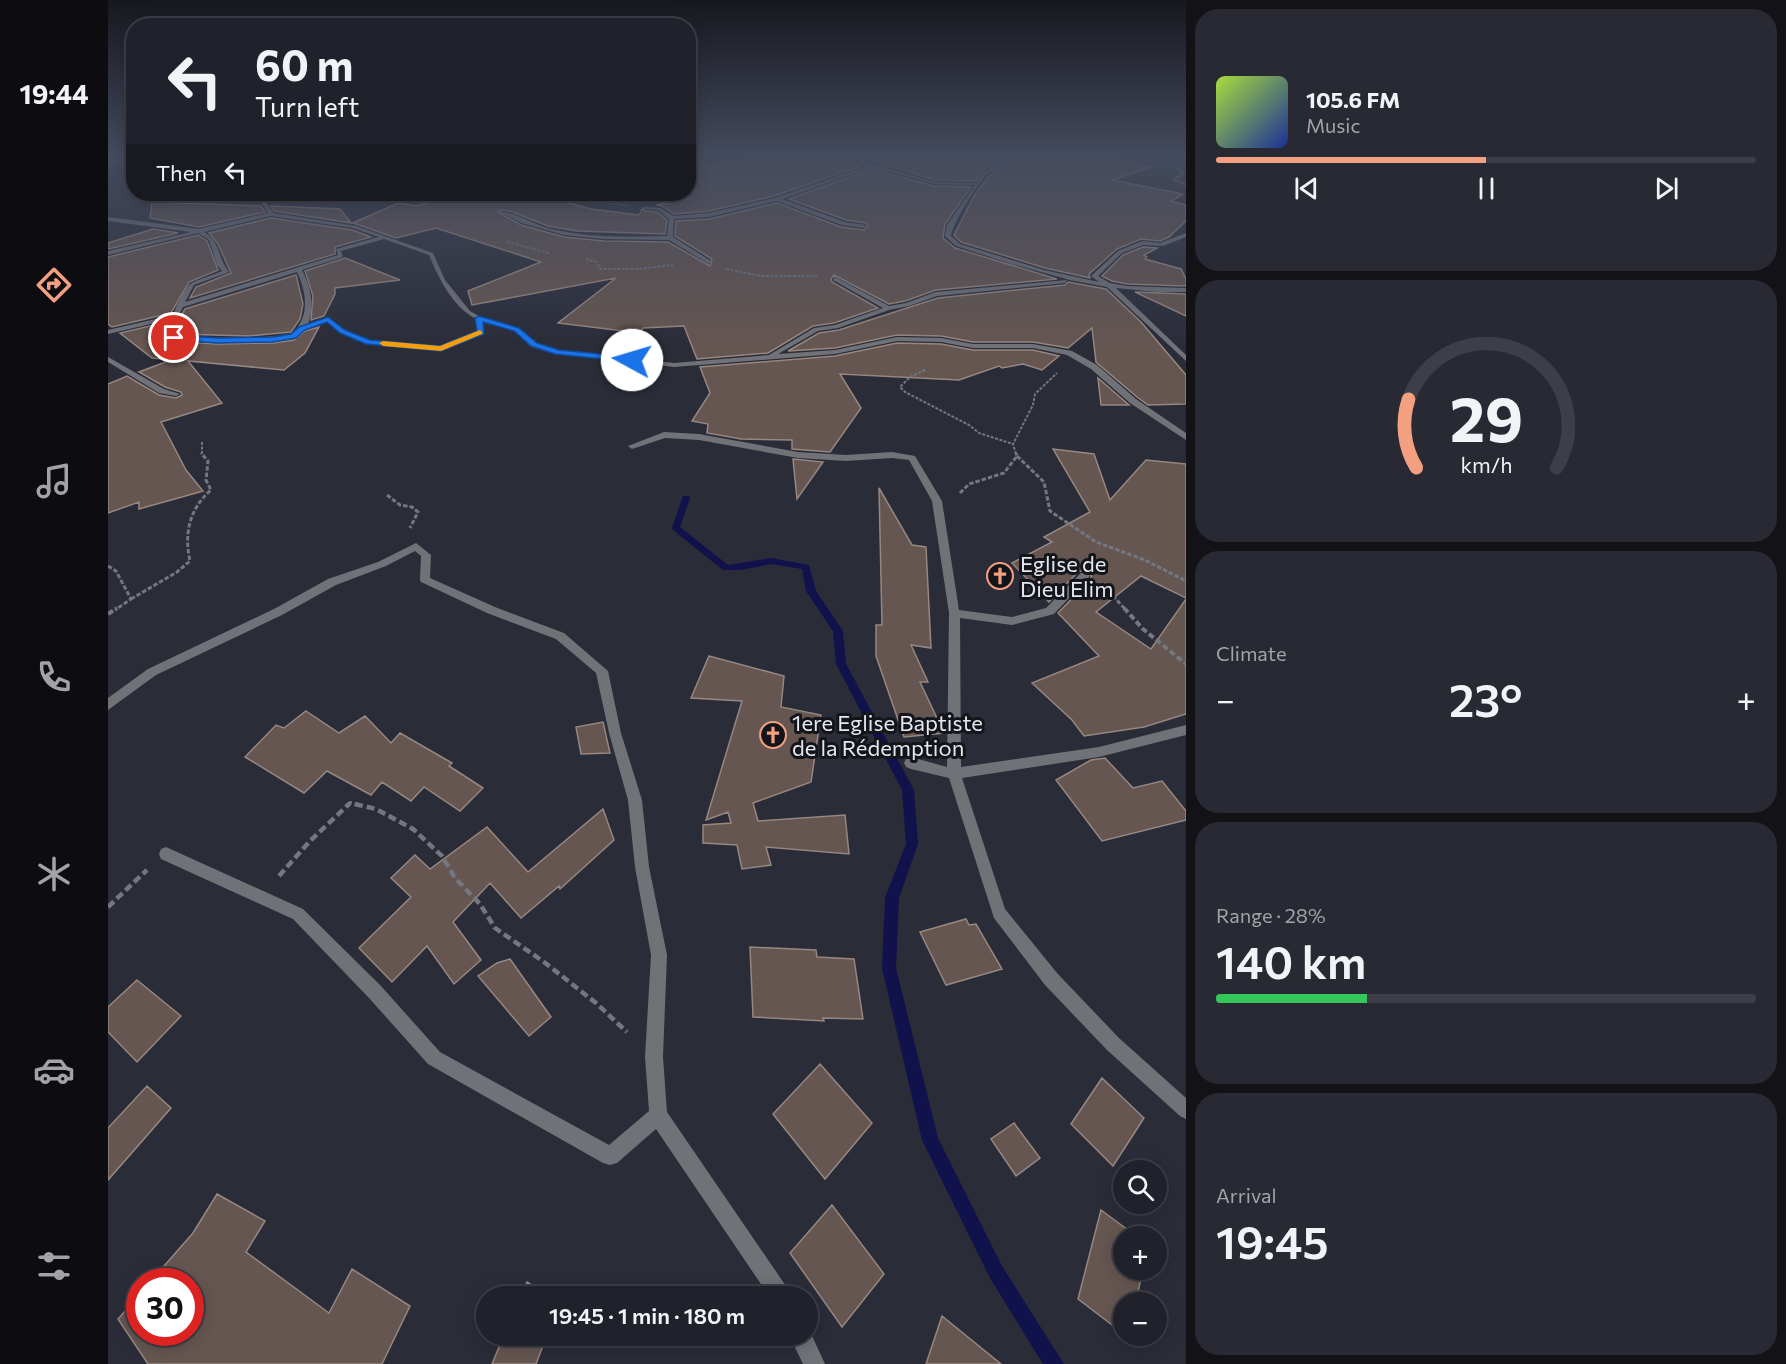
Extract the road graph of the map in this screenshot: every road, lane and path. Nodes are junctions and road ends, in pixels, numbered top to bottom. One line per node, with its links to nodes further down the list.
1 (672, 218): 12 (street)
2 (108, 219): 9 (street)
3 (251, 219): 9 (street)
4 (301, 219): 11 (street)
5 (517, 219): 12 (street)
6 (830, 219): 8 (street)
7 (954, 219): 20 (street)
8 (864, 226)
9 (198, 231): 14 (street); 23 (street)
10 (1186, 235): 21 (street)
11 (385, 237): 18 (street); 25 (street)
12 (670, 238): 17 (street)
13 (507, 242): 15 (path)
14 (108, 254)
15 (553, 254)
16 (580, 258): 17 (path)
17 (709, 262): 19 (path)
18 (298, 268): 23 (street); 27 (street)
19 (835, 279): 24 (street)
20 (1078, 281): 21 (street); 24 (street)
21 (1110, 286): 22 (street); 29 (street)
22 (1186, 290)
23 (183, 305): 26 (street)
24 (888, 308): 32 (street)
25 (479, 318): 27 (street); 32 (street)
26 (157, 321): 27 (street); 28 (street)
27 (302, 328)
28 (108, 332)
29 (1172, 344): 31 (street); 34 (street)
30 (1033, 346): 32 (street); 37 (street); 39 (path)
31 (1186, 347)
32 (768, 356)
33 (108, 359): 36 (street)
34 (1186, 359)
35 (925, 370): 39 (path)
36 (176, 394)
37 (1186, 437)
38 (202, 442): 48 (path)
39 (1013, 444): 41 (path)
40 (632, 446): 43 (street)
41 (1017, 456): 43 (path); 47 (path)
42 (387, 495): 44 (path)
43 (940, 525): 49 (street)
44 (401, 554): 52 (street); 59 (street)
45 (108, 566): 48 (path)
46 (1085, 575): 49 (street); 51 (path)
47 (1186, 581)
48 (131, 599): 50 (path)
49 (954, 613): 55 (street)
50 (108, 614)
51 (1186, 664)
52 (108, 705)
53 (1186, 730): 55 (street)
54 (911, 763): 55 (street)
55 (954, 774): 60 (street)
56 (166, 854): 57 (street); 58 (path)
57 (259, 897): 59 (path); 61 (street)
58 (108, 907)
59 (654, 1057): 61 (street)
60 (1186, 1110)
61 (658, 1115): 62 (street)
62 (773, 1286)
63 (805, 1346): 64 (street)
64 (814, 1364)

